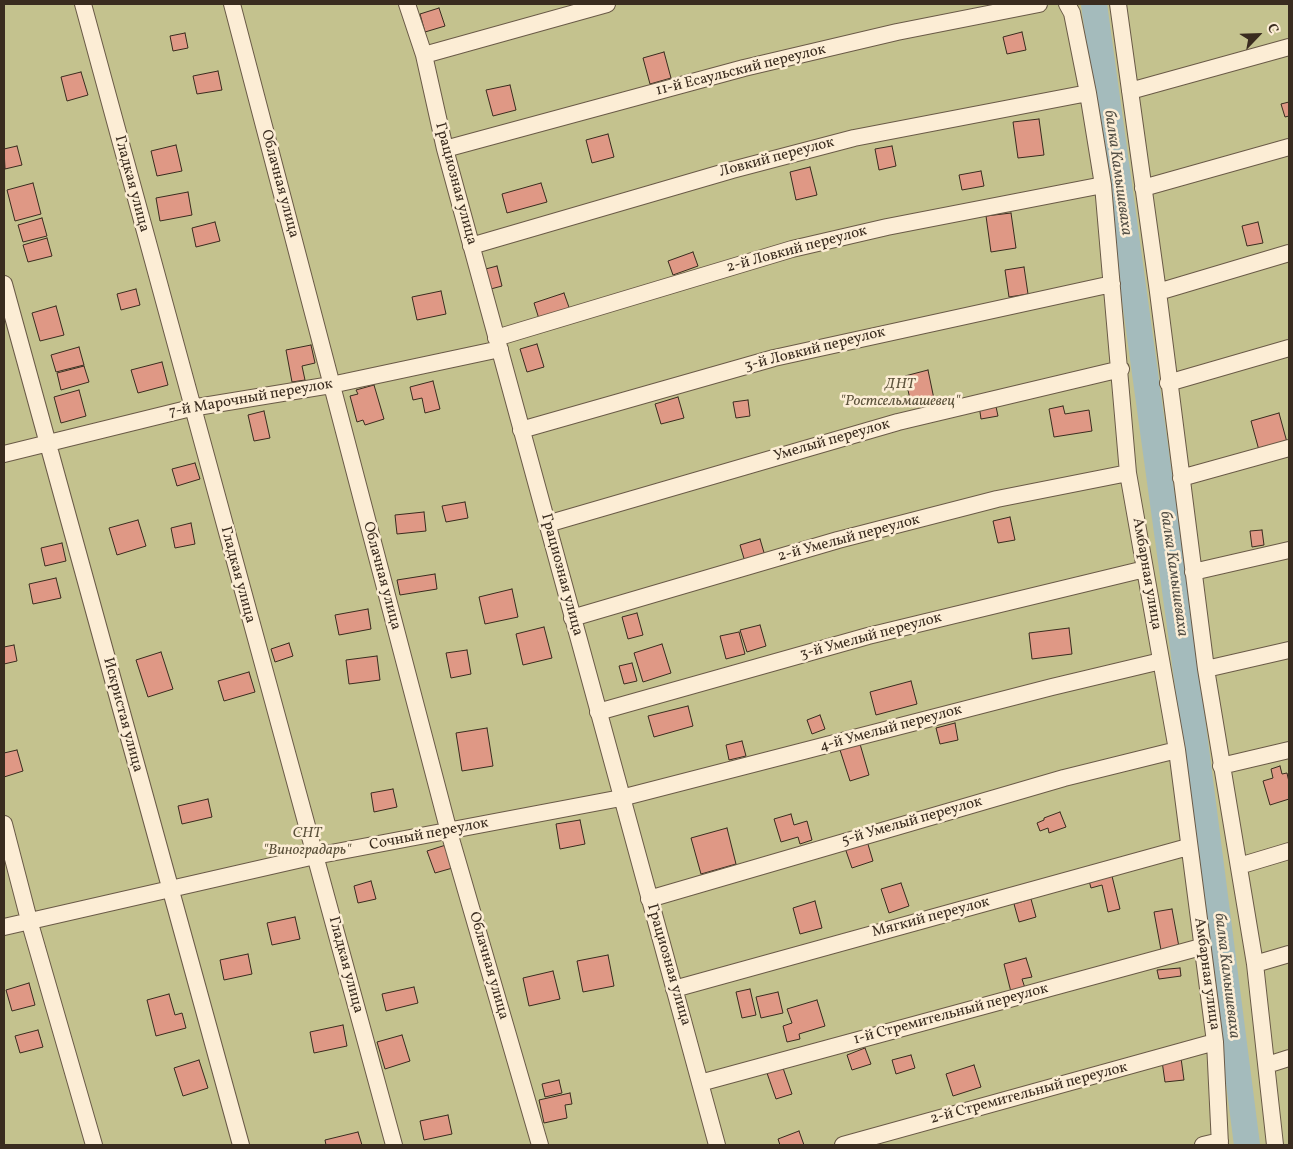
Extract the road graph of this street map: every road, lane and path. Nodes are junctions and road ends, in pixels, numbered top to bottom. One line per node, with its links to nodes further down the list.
1 (83, 4): 26 (street, Гладкая улица)
2 (232, 4): 25 (street, Облачная улица)
3 (407, 4): 9 (street, Грациозная улица)
4 (608, 4): 9 (street)
5 (1040, 4): 13 (street, 11-й Есаульский переулок)
6 (1067, 4): 11 (street, Амбарная улица)
7 (1118, 4): 10 (street)
8 (1289, 47): 10 (street)
9 (424, 55): 13 (street, Грациозная улица)
10 (1130, 91): 15 (street)
11 (1088, 93): 14 (street, Амбарная улица); 16 (street, Ловкий переулок)
12 (1289, 147): 15 (street)
13 (445, 149): 16 (street, Грациозная улица)
14 (1103, 185): 19 (street, Амбарная улица); 21 (street, 2-й Ловкий переулок)
15 (1143, 188): 20 (street)
16 (471, 246): 21 (street, Грациозная улица)
17 (1289, 253): 20 (street)
18 (4, 284): 28 (street, Искристая улица)
19 (1112, 284): 23 (street, Амбарная улица); 27 (street, 3-й Ловкий переулок)
20 (1158, 292): 24 (street)
21 (498, 344): 25 (street, 7-й Марочный переулок); 27 (street, Грациозная улица)
22 (1289, 348): 24 (street)
23 (1121, 369): 31 (street, Амбарная улица); 33 (street, Умелый переулок)
24 (1168, 383): 32 (street)
25 (332, 385): 26 (street, 7-й Марочный переулок); 47 (street, Облачная улица)
26 (191, 408): 28 (street, 7-й Марочный переулок); 50 (street, Гладкая улица)
27 (521, 430): 33 (street, Грациозная улица)
28 (47, 444): 30 (street, 7-й Марочный переулок); 52 (street, Искристая улица)
29 (1289, 448): 32 (street)
30 (4, 454)
31 (1128, 473): 35 (street, Амбарная улица); 37 (street, 2-й Умелый переулок)
32 (1180, 478): 36 (street)
33 (547, 524): 37 (street, Грациозная улица)
34 (1289, 550): 36 (street)
35 (1145, 569): 39 (street, Амбарная улица); 41 (street, 3-й Умелый переулок)
36 (1193, 572): 40 (street)
37 (572, 618): 41 (street, Грациозная улица)
38 (1289, 650): 40 (street)
39 (1161, 661): 42 (street, Амбарная улица); 45 (street, 4-й Умелый переулок)
40 (1206, 669): 44 (street)
41 (598, 712): 45 (street, Грациозная улица)
42 (1177, 750): 48 (street, Амбарная улица); 53 (street, 5-й Умелый переулок)
43 (1289, 750): 44 (street)
44 (1221, 766): 51 (street)
45 (622, 798): 47 (street, Сочный переулок); 53 (street, Грациозная улица)
46 (4, 824): 54 (street)
47 (448, 832): 50 (street, Сочный переулок); 68 (street, Облачная улица)
48 (1188, 847): 56 (street, Амбарная улица); 59 (street, Мягкий переулок)
49 (1289, 852): 51 (street)
50 (315, 856): 52 (street, Сочный переулок); 67 (street, Гладкая улица)
51 (1238, 866): 58 (street)
52 (170, 889): 54 (street, Сочный переулок); 66 (street, Искристая улица)
53 (649, 899): 59 (street, Грациозная улица)
54 (29, 920): 55 (street, Сочный переулок); 65 (street)
55 (4, 927)
56 (1202, 947): 60 (street, Амбарная улица); 63 (street, 1-й Стремительный переулок)
57 (1289, 954): 58 (street)
58 (1255, 964): 62 (street)
59 (674, 989): 63 (street, Грациозная улица)
60 (1215, 1042): 64 (street, Амбарная улица); 70 (street, 2-й Стремительный переулок)
61 (1289, 1058): 62 (street)
62 (1267, 1065): 72 (street)
63 (700, 1084): 69 (street, Грациозная улица)
64 (1220, 1143): 71 (street)
65 (94, 1145)
66 (241, 1145)
67 (394, 1145)
68 (540, 1145)
69 (717, 1145)
70 (843, 1145)
71 (1203, 1145)
72 (1275, 1145)

